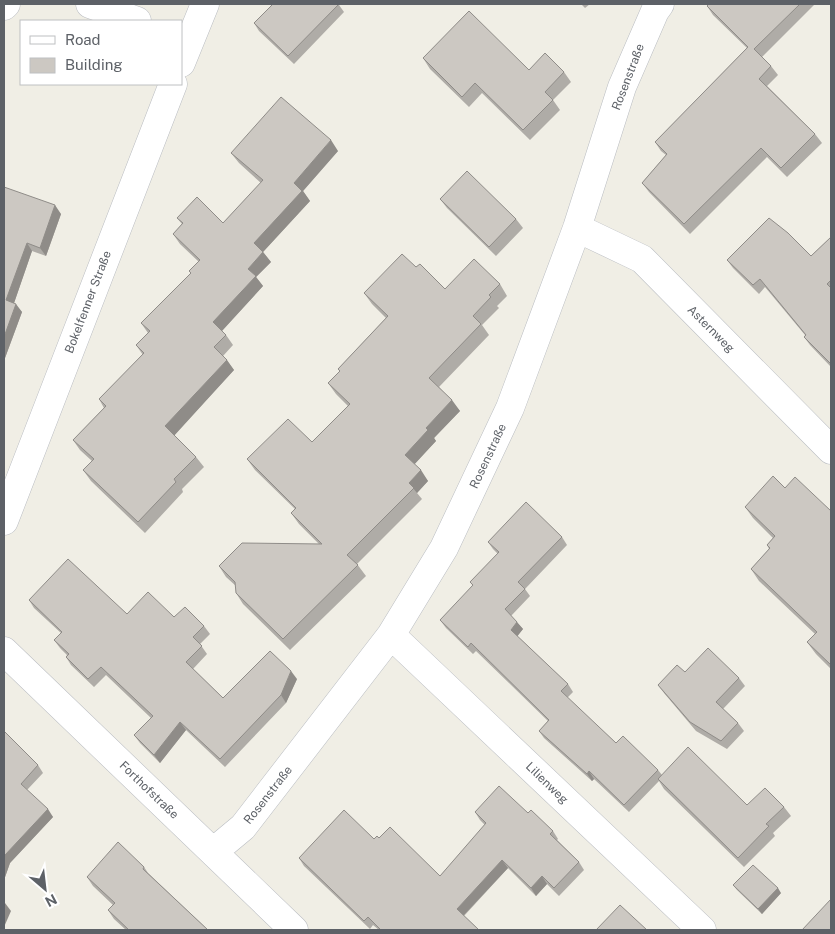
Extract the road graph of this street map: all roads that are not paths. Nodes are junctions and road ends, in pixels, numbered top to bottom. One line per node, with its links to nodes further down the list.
1 (90, 4): 4 (street)
2 (205, 4): 5 (street)
3 (660, 4): 7 (street, Rosenstraße)
4 (134, 20)
5 (184, 47)
6 (173, 85): 9 (street, Bokelfenner Straße)
7 (577, 228): 8 (street, Asternweg); 10 (street, Rosenstraße)
8 (831, 450)
9 (4, 521)
10 (391, 635): 12 (street, Rosenstraße); 14 (street, Lilienweg)
11 (4, 651): 12 (street, Forthofstraße)
12 (214, 852): 13 (street, Forthofstraße)
13 (294, 930)
14 (702, 930)

